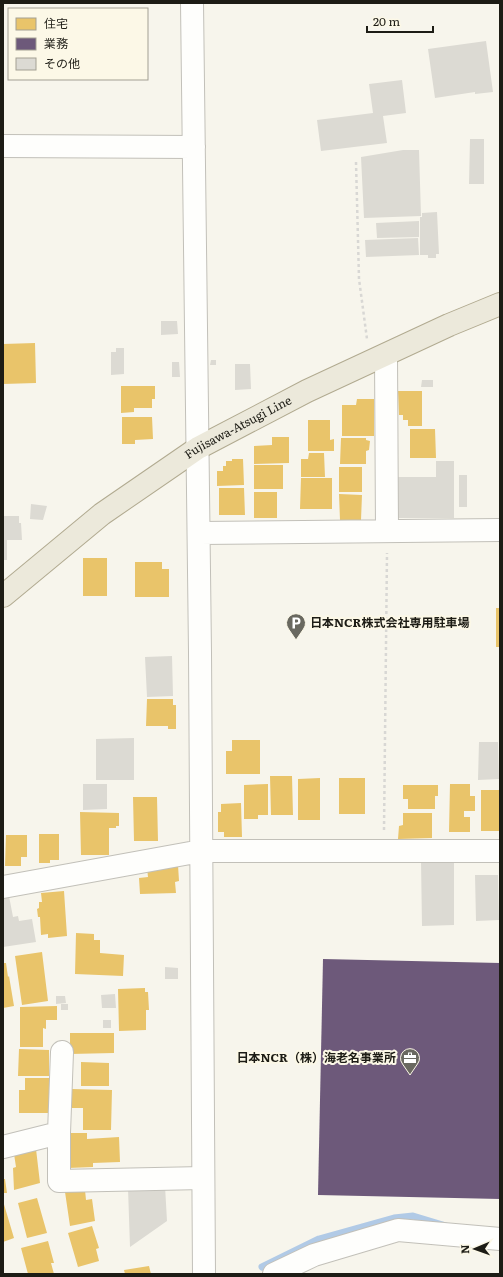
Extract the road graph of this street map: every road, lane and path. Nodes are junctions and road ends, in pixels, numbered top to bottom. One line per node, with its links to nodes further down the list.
1 (192, 3): 3 (street)
2 (3, 146): 3 (street)
3 (194, 148): 7 (street)
4 (356, 162): 6 (path)
5 (500, 304): 6 (main road, Fujisawa-Atsugi Line)
6 (379, 358): 7 (main road, Fujisawa-Atsugi Line); 8 (street)
7 (198, 448): 10 (street); 11 (main road, Fujisawa-Atsugi Line)
8 (387, 530): 9 (street); 10 (street); 13 (path)
9 (500, 530)
10 (200, 533): 12 (street)
11 (4, 594)
12 (201, 850): 13 (street); 15 (street); 19 (street)
13 (384, 850): 14 (street)
14 (500, 850)
15 (3, 887)
16 (62, 1052): 17 (street)
17 (58, 1133): 18 (street); 19 (street)
18 (3, 1147)
19 (203, 1178): 21 (street)
20 (500, 1239): 22 (street)
21 (204, 1274)
22 (274, 1274)

